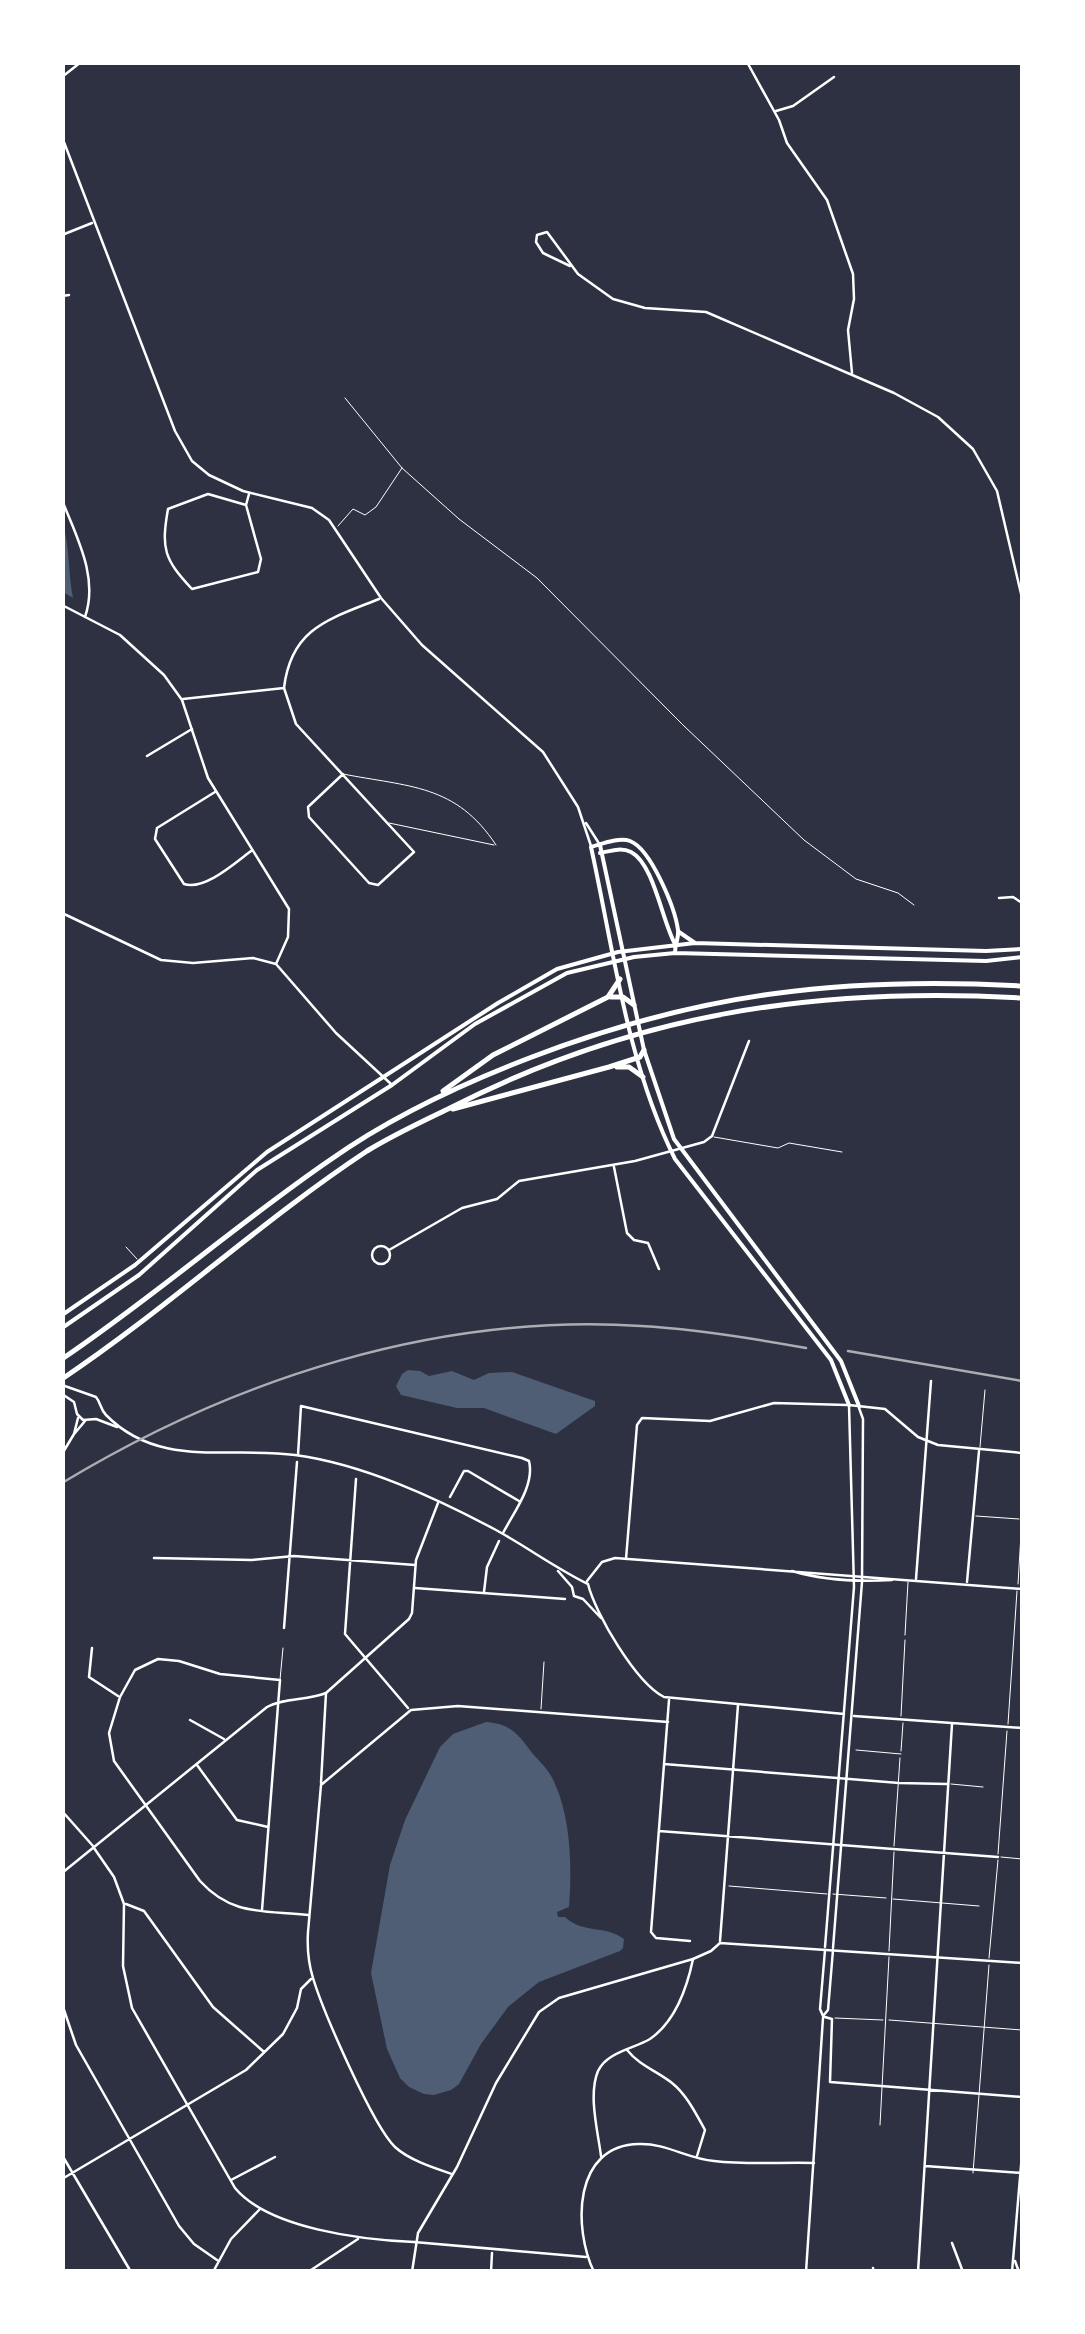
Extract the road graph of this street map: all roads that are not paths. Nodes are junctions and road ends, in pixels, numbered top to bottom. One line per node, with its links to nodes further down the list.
1 (81, 62): 3 (street)
2 (747, 62): 5 (street)
3 (62, 77)
4 (834, 78): 5 (street)
5 (774, 111): 12 (street)
6 (62, 137): 7 (street)
7 (94, 222): 8 (street); 15 (street)
8 (62, 235)
9 (570, 266): 9 (street); 12 (street)
10 (68, 295): 11 (street)
11 (62, 296)
12 (852, 375): 20 (street)
13 (345, 398): 14 (street)
14 (402, 468): 18 (street); 38 (street)
15 (250, 492): 17 (street); 18 (street)
16 (62, 500): 22 (street)
17 (246, 505): 17 (street)
18 (336, 529): 19 (street)
19 (381, 598): 23 (street); 29 (street)
20 (1022, 598)
21 (62, 605): 22 (street)
22 (85, 617): 24 (street)
23 (284, 688): 24 (street); 27 (street)
24 (182, 700): 25 (street)
25 (192, 729): 26 (street); 28 (street)
26 (147, 756)
27 (343, 774): 30 (street); 30 (street); 30 (street)
28 (216, 791): 33 (street); 33 (street)
29 (585, 822): 31 (street); 32 (street)
30 (390, 823)
31 (600, 845): 32 (main road); 34 (main road); 41 (main road)
32 (591, 848): 35 (main road)
33 (253, 850): 47 (street)
34 (602, 853): 35 (main road); 40 (main road); 53 (main road)
35 (593, 855): 48 (main road)
36 (1000, 898): 37 (street)
37 (1022, 902)
38 (914, 906)
39 (62, 913): 47 (street)
40 (666, 925): 43 (main road); 44 (main road)
41 (679, 932): 42 (main road); 44 (main road)
42 (695, 943): 44 (main road); 45 (main road)
43 (656, 946): 44 (main road); 58 (main road)
44 (675, 948): 46 (main road); 60 (main road)
45 (1022, 948)
46 (1022, 957)
47 (276, 964): 58 (street)
48 (620, 979): 50 (main road); 51 (highway)
49 (1022, 986): 61 (highway)
50 (623, 996): 51 (highway); 53 (highway); 56 (main road)
51 (608, 997): 61 (highway)
52 (1022, 998): 62 (highway)
53 (634, 1005): 55 (main road)
54 (749, 1041): 63 (street)
55 (644, 1050): 56 (highway); 64 (main road)
56 (636, 1055): 57 (highway); 59 (main road)
57 (610, 1067): 59 (highway); 62 (highway)
58 (386, 1077): 60 (street); 70 (main road)
59 (643, 1078): 65 (main road)
60 (392, 1085): 72 (main road)
61 (430, 1100): 75 (highway)
62 (440, 1112): 77 (highway)
63 (712, 1136): 64 (street); 66 (street)
64 (680, 1149): 65 (street); 83 (main road)
65 (671, 1152): 67 (street); 82 (main road)
66 (842, 1152)
67 (614, 1165): 69 (street); 71 (street)
68 (126, 1247): 70 (street)
69 (388, 1250)
70 (137, 1263): 72 (street); 73 (main road)
71 (660, 1270)
72 (144, 1271): 74 (main road)
73 (62, 1315)
74 (62, 1328)
75 (62, 1360)
76 (932, 1381): 90 (street)
77 (62, 1382): 80 (street)
78 (985, 1390): 91 (street)
79 (62, 1394): 81 (street)
80 (85, 1395): 81 (street); 84 (street)
81 (76, 1406): 85 (street)
82 (849, 1406): 83 (street); 106 (street); 111 (street)
83 (859, 1406): 90 (street); 112 (street)
84 (102, 1411): 86 (street); 88 (street)
85 (79, 1417): 87 (street); 89 (street)
86 (96, 1419): 87 (street); 88 (street)
87 (86, 1420): 89 (street)
88 (123, 1429): 94 (street)
89 (74, 1434): 93 (street)
90 (927, 1442): 91 (street); 114 (street)
91 (979, 1450): 92 (street); 119 (street)
92 (1022, 1453)
93 (62, 1454)
94 (298, 1456): 98 (street); 99 (street)
95 (298, 1462): 104 (street)
96 (356, 1479): 107 (street)
97 (450, 1497): 98 (street)
98 (521, 1502): 102 (street)
99 (438, 1503): 102 (street); 108 (street)
100 (976, 1516): 101 (street)
101 (1022, 1519): 122 (street)
102 (502, 1534): 109 (street)
103 (499, 1541): 123 (street)
104 (290, 1556): 105 (street); 107 (street); 128 (street)
105 (154, 1558)
106 (626, 1559): 110 (street); 117 (street)
107 (350, 1560): 108 (street); 131 (street)
108 (416, 1565): 120 (street)
109 (555, 1568): 115 (street); 121 (street)
110 (786, 1569): 111 (street); 116 (street)
111 (853, 1574): 112 (street); 116 (street)
112 (862, 1575): 113 (street); 118 (street)
113 (907, 1579): 114 (street); 118 (street); 144 (street)
114 (916, 1580): 119 (street)
115 (578, 1581): 117 (street); 121 (street)
116 (854, 1581): 118 (street); 141 (street)
117 (586, 1582): 124 (street)
118 (862, 1582): 142 (street)
119 (967, 1584): 122 (street)
120 (414, 1588): 123 (street); 131 (street)
121 (572, 1588): 126 (street)
122 (1020, 1588): 147 (street)
123 (484, 1594): 125 (street)
124 (589, 1594): 126 (street); 127 (street)
125 (564, 1599)
126 (583, 1600): 127 (street)
127 (602, 1619): 136 (street)
128 (284, 1628)
129 (92, 1648): 135 (street)
130 (282, 1648): 133 (street)
131 (365, 1658): 134 (street); 139 (street)
132 (544, 1662): 140 (street)
133 (280, 1680): 135 (street); 137 (street)
134 (326, 1692): 137 (street); 159 (street)
135 (120, 1697): 161 (street)
136 (670, 1700): 138 (street); 145 (street)
137 (279, 1701): 149 (street); 163 (street)
138 (738, 1705): 141 (street); 154 (street)
139 (411, 1710): 140 (street); 159 (street)
140 (541, 1712): 145 (street)
141 (844, 1714): 142 (street); 155 (street)
142 (852, 1716): 144 (street); 156 (street)
143 (190, 1720): 149 (street)
144 (902, 1720): 146 (street); 151 (street)
145 (668, 1722): 153 (street)
146 (952, 1724): 147 (street); 158 (street)
147 (1008, 1728): 148 (street); 171 (street)
148 (1022, 1728)
149 (225, 1740): 152 (street)
150 (856, 1750): 151 (street)
151 (901, 1754): 157 (street)
152 (196, 1764): 161 (street); 163 (street)
153 (664, 1764): 154 (street); 164 (street)
154 (733, 1770): 155 (street); 165 (street)
155 (838, 1778): 156 (street); 166 (street)
156 (846, 1779): 157 (street); 167 (street)
157 (898, 1783): 158 (street); 169 (street)
158 (948, 1784): 160 (street); 170 (street)
159 (321, 1785): 182 (street)
160 (983, 1787)
161 (145, 1805): 168 (street); 181 (street)
162 (62, 1811): 168 (street)
163 (268, 1827): 181 (street)
164 (659, 1831): 165 (street); 183 (street)
165 (728, 1836): 166 (street); 174 (street)
166 (833, 1844): 167 (street); 175 (street)
167 (842, 1845): 169 (street); 176 (street)
168 (94, 1848): 173 (street); 179 (street)
169 (894, 1849): 170 (street); 177 (street)
170 (945, 1854): 171 (street); 178 (street)
171 (998, 1857): 172 (street); 180 (street)
172 (1022, 1859)
173 (62, 1873)
174 (724, 1885): 175 (street); 184 (street)
175 (829, 1894): 176 (street); 185 (street)
176 (838, 1894): 177 (street); 186 (street)
177 (890, 1899): 178 (street); 187 (street)
178 (942, 1903): 180 (street); 188 (street)
179 (124, 1904): 201 (street); 206 (street)
180 (993, 1907): 190 (street)
181 (262, 1910): 182 (street)
182 (310, 1915): 192 (street)
183 (690, 1940)
184 (720, 1942): 185 (street); 189 (street)
185 (825, 1949): 186 (street); 194 (street)
186 (833, 1950): 187 (street); 194 (street)
187 (889, 1954): 188 (street); 196 (street)
188 (939, 1957): 190 (street); 197 (street)
189 (693, 1959): 200 (street); 219 (street)
190 (989, 1961): 191 (street); 198 (street)
191 (1022, 1963)
192 (313, 1978): 201 (street); 219 (street)
193 (62, 2004): 208 (street)
194 (823, 2016): 195 (street); 214 (street)
195 (832, 2020): 196 (street); 202 (street)
196 (886, 2020): 197 (street); 202 (street)
197 (935, 2024): 198 (street); 203 (street)
198 (984, 2027): 199 (street); 204 (street)
199 (1022, 2030)
200 (626, 2050): 212 (street); 213 (street)
201 (266, 2053): 206 (street)
202 (882, 2086): 203 (street); 207 (street)
203 (931, 2090): 204 (street); 215 (street)
204 (979, 2094): 205 (street); 216 (street)
205 (1022, 2097)
206 (186, 2108): 208 (street); 221 (street)
207 (880, 2124)
208 (130, 2140): 217 (street); 228 (street)
209 (1022, 2154): 218 (street)
210 (62, 2155): 217 (street)
211 (274, 2157): 221 (street)
212 (601, 2158): 213 (street); 227 (street)
213 (697, 2158): 214 (street)
214 (814, 2162): 236 (street)
215 (926, 2166): 216 (street); 237 (street)
216 (973, 2171): 218 (street)
217 (73, 2173): 220 (street); 230 (street)
218 (1022, 2173): 229 (street)
219 (453, 2174): 224 (street)
220 (62, 2179)
221 (230, 2180): 222 (street)
222 (260, 2209): 223 (street); 228 (street)
223 (360, 2238): 224 (street); 232 (street)
224 (414, 2242): 226 (street); 233 (street)
225 (952, 2243): 238 (street)
226 (492, 2250): 227 (street); 234 (street)
227 (587, 2257): 235 (street)
228 (217, 2260): 231 (street)
229 (1014, 2260): 239 (street); 240 (street)
230 (131, 2272)
231 (213, 2272)
232 (308, 2272)
233 (412, 2272)
234 (491, 2272)
235 (594, 2272)
236 (806, 2272)
237 (918, 2272)
238 (963, 2272)
239 (1012, 2272)
240 (1019, 2272)

